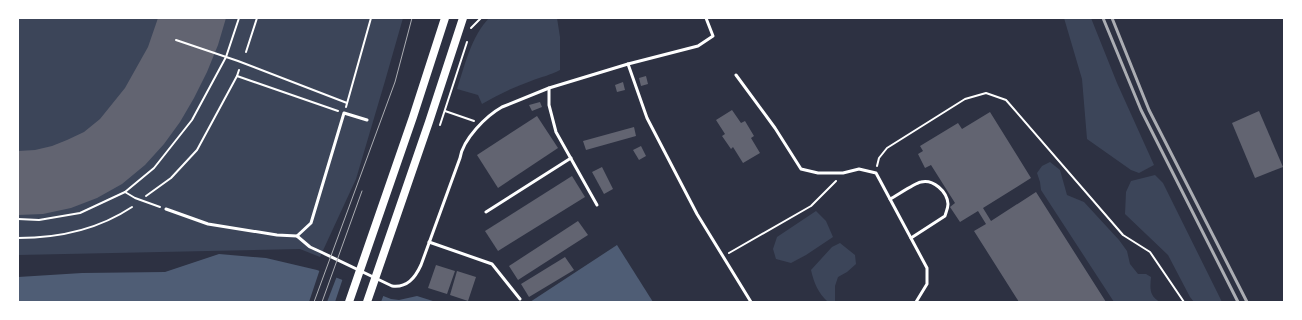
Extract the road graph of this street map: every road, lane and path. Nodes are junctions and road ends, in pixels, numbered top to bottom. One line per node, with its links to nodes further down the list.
1 (239, 18): 12 (path)
2 (257, 18): 11 (path)
3 (371, 18): 12 (path)
4 (445, 18): 38 (main road)
5 (463, 18): 39 (main road)
6 (480, 18): 8 (path)
7 (706, 18): 13 (lane)
8 (471, 28)
9 (469, 35): 20 (path)
10 (176, 40): 12 (path)
11 (246, 52)
12 (226, 57): 24 (path)
13 (628, 64): 17 (lane); 36 (lane)
14 (239, 70): 16 (path)
15 (736, 74): 22 (lane)
16 (237, 76): 18 (path); 25 (path)
17 (549, 88): 20 (lane); 21 (lane)
18 (334, 109)
19 (367, 120): 32 (lane)
20 (480, 123): 35 (lane)
21 (571, 158): 27 (lane); 30 (lane)
22 (843, 173): 23 (lane); 36 (path)
23 (876, 173): 26 (lane); 42 (path)
24 (125, 192): 29 (path); 31 (path)
25 (146, 196)
26 (890, 199): 34 (lane); 34 (lane)
27 (597, 205)
28 (132, 206): 33 (path)
29 (166, 209): 32 (lane)
30 (486, 212)
31 (18, 219)
32 (297, 236): 35 (lane)
33 (18, 238)
34 (910, 238): 41 (lane)
35 (429, 242): 37 (lane)
36 (722, 256): 40 (lane)
37 (520, 299)
38 (348, 302)
39 (367, 302)
40 (751, 302)
41 (916, 302)
42 (1184, 302)

